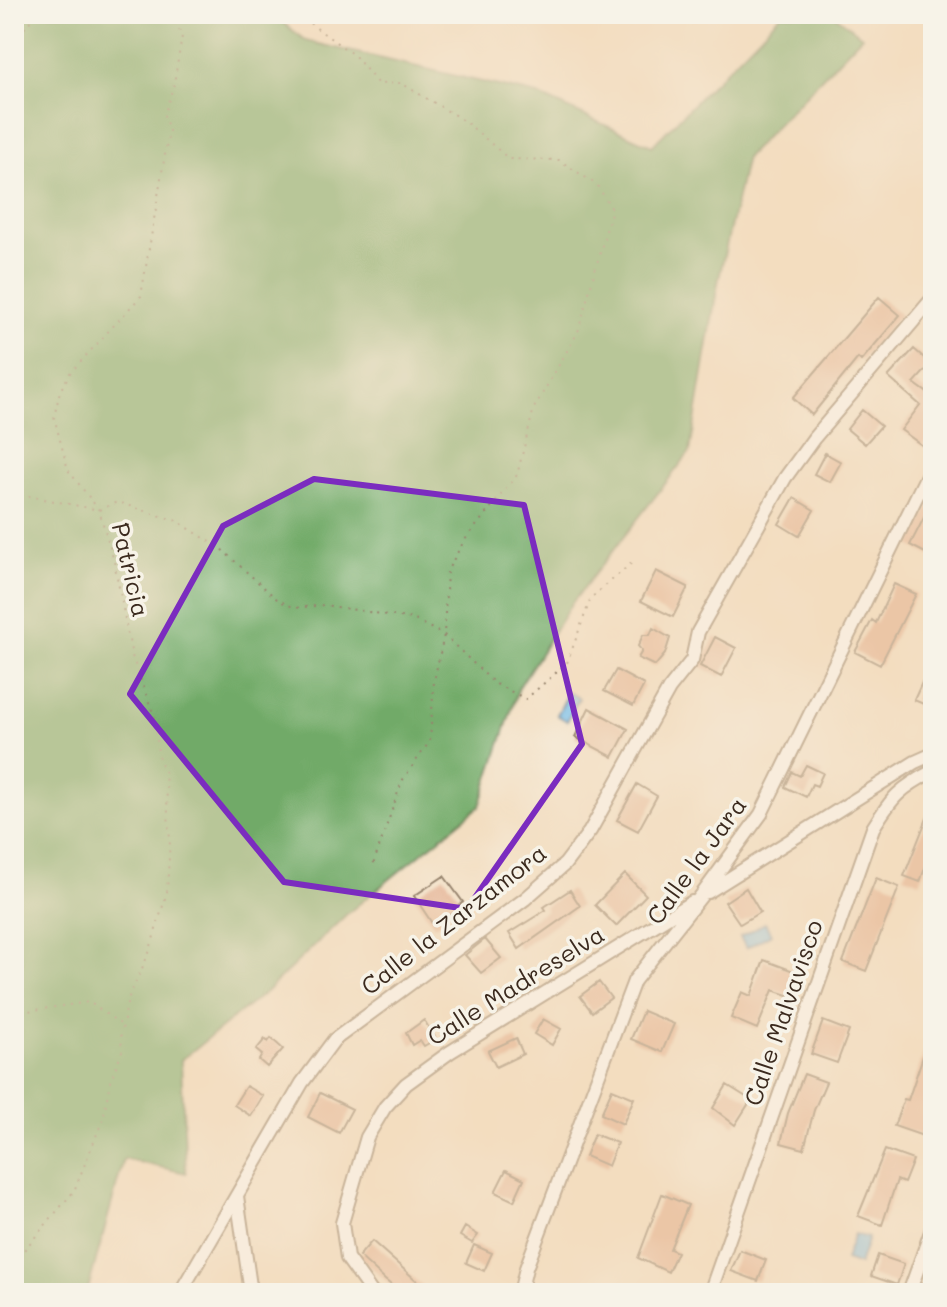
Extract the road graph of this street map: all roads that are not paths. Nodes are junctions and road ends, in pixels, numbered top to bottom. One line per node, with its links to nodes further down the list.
1 (933, 298): 6 (street, Calle la Zarzamora)
2 (933, 463): 5 (street, Calle la Jara)
3 (933, 754): 5 (street, Calle Madreselva)
4 (933, 771): 12 (street, Calle Malvavisco)
5 (701, 896): 10 (street, Calle Madreselva); 11 (street, Calle la Jara)
6 (237, 1196): 8 (street, Calle la Zarzamora); 9 (street)
7 (933, 1226): 13 (street)
8 (180, 1293)
9 (251, 1293)
10 (372, 1293)
11 (520, 1293)
12 (710, 1293)
13 (909, 1293)

